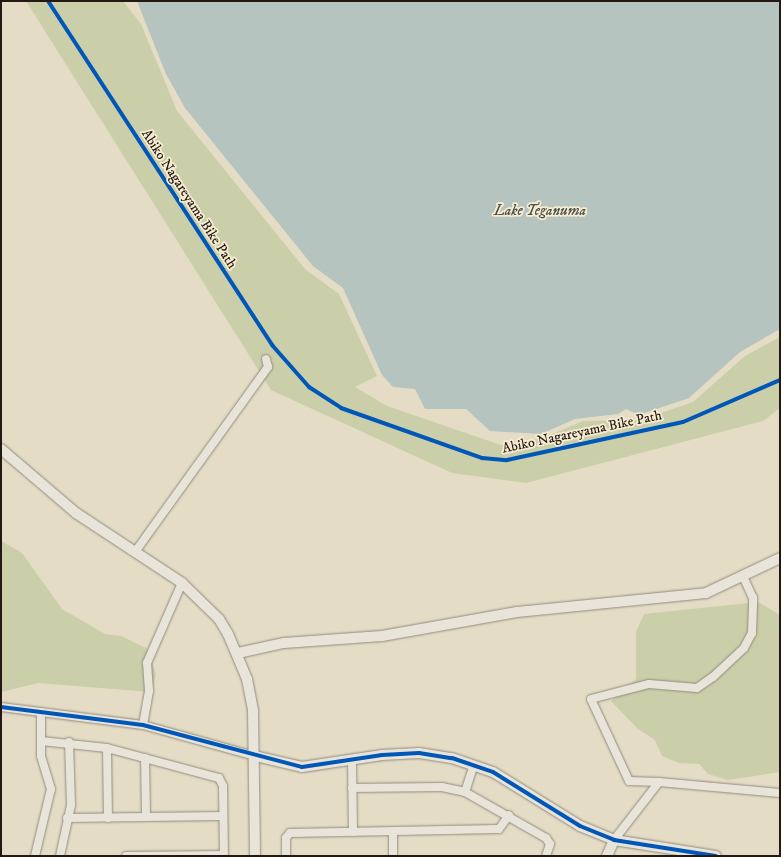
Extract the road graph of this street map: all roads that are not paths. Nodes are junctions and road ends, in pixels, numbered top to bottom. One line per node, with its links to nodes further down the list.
1 (266, 359): 3 (street)
2 (1, 449): 3 (street)
3 (135, 552): 6 (street)
4 (780, 558): 5 (street)
5 (743, 577): 7 (street); 18 (street)
6 (182, 583): 7 (street); 10 (street)
7 (238, 653): 14 (street)
8 (1, 707): 9 (street)
9 (41, 712): 10 (street); 11 (street)
10 (143, 725): 14 (street)
11 (41, 741): 12 (street); 31 (street)
12 (69, 742): 13 (street); 25 (street)
13 (107, 748): 15 (street); 26 (street)
14 (255, 756): 16 (street); 34 (street)
15 (145, 758): 23 (street); 24 (street)
16 (352, 760): 17 (street); 19 (street)
17 (474, 765): 20 (street); 29 (street)
18 (659, 782): 21 (street); 29 (street)
19 (352, 788): 20 (street); 28 (street)
20 (465, 792): 22 (street)
21 (780, 794)
22 (509, 815): 27 (street); 37 (street)
23 (223, 816): 24 (street); 30 (street)
24 (146, 817): 26 (street)
25 (67, 818): 26 (street); 32 (street)
26 (108, 818)
27 (393, 831): 28 (street); 36 (street)
28 (353, 832): 35 (street)
29 (614, 840): 38 (street); 39 (street)
30 (224, 855): 33 (street)
31 (35, 856)
32 (60, 856)
33 (126, 856)
34 (256, 856)
35 (286, 856)
36 (393, 856)
37 (546, 856)
38 (607, 856)
39 (716, 856)

